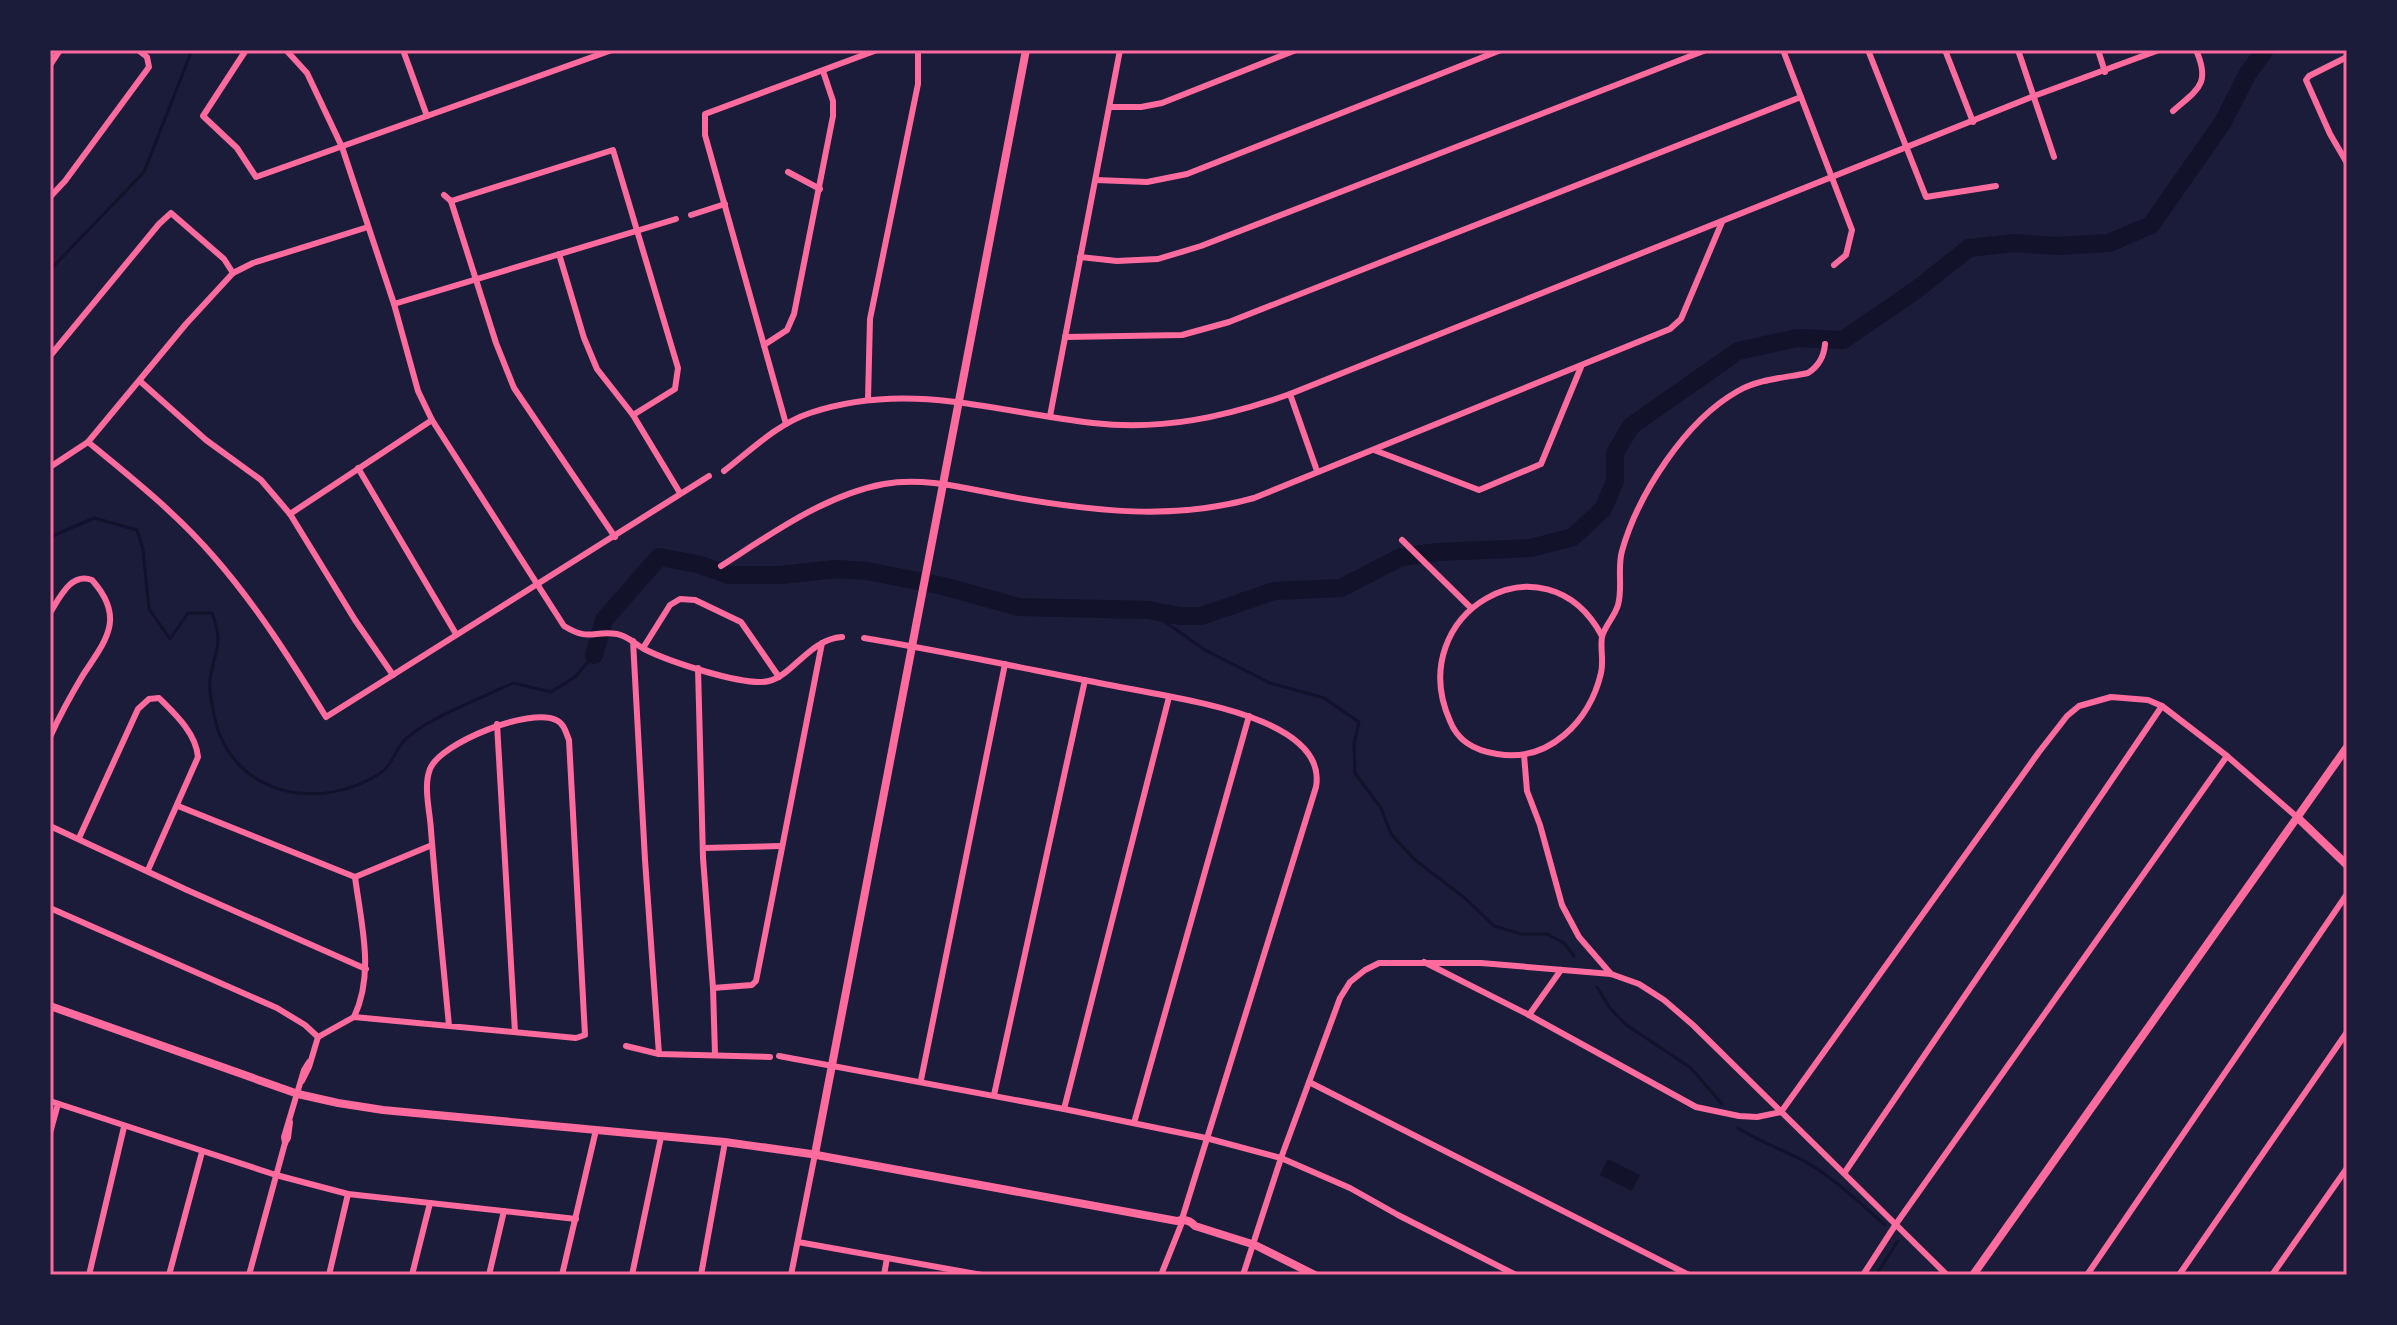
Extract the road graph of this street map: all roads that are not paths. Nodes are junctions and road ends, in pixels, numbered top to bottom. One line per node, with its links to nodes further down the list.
1 (60, 50): 22 (street)
2 (138, 50): 41 (street)
3 (246, 50): 31 (street)
4 (286, 50): 31 (street)
5 (403, 50): 29 (street)
6 (612, 50): 29 (street)
7 (877, 50): 23 (street)
8 (918, 50): 62 (street)
9 (1026, 50): 63 (street)
10 (1120, 50): 27 (street)
11 (1296, 50): 27 (street)
12 (1501, 50): 37 (street)
13 (1706, 50): 50 (street)
14 (1783, 50): 26 (street)
15 (1868, 50): 32 (street)
16 (1945, 50): 30 (street)
17 (2018, 50): 25 (street)
18 (2098, 50): 24 (street)
19 (2159, 50): 24 (street)
20 (2196, 50): 28 (street)
21 (2347, 57): 34 (street)
22 (50, 65)
23 (823, 71): 39 (street); 43 (street)
24 (2105, 72): 25 (street)
25 (2034, 96): 30 (street); 33 (street)
26 (1801, 97): 36 (street); 55 (street)
27 (1110, 107): 37 (street)
28 (2173, 111)
29 (427, 116): 31 (street)
30 (1973, 122): 32 (street)
31 (342, 147): 47 (street)
32 (1907, 148): 36 (street); 38 (street)
33 (2054, 157)
34 (2347, 163)
35 (788, 172): 39 (street)
36 (1833, 177): 46 (street); 51 (street)
37 (1096, 180): 50 (street)
38 (1996, 186)
39 (820, 189): 57 (street)
40 (444, 195): 42 (street)
41 (50, 197)
42 (451, 201): 48 (street); 53 (street)
43 (725, 204): 44 (street); 57 (street)
44 (691, 215)
45 (676, 219): 48 (street)
46 (1722, 222): 59 (street); 61 (street)
47 (368, 227): 52 (street); 54 (street)
48 (637, 231): 49 (street); 64 (street)
49 (559, 254): 53 (street); 64 (street)
50 (1080, 257): 55 (street)
51 (1834, 265)
52 (233, 273): 58 (street); 60 (street)
53 (476, 279): 54 (street); 78 (street)
54 (394, 304): 66 (street)
55 (1065, 337): 65 (street)
56 (1825, 344): 85 (street)
57 (764, 345): 67 (street)
58 (50, 356)
59 (1581, 367): 69 (street); 69 (street)
60 (141, 382): 68 (street); 77 (street)
61 (1290, 394): 65 (street); 73 (street)
62 (868, 399): 63 (street); 67 (street)
63 (958, 401): 65 (street); 75 (street)
64 (633, 415): 76 (street)
65 (1050, 416)
66 (432, 420): 71 (street); 81 (street)
67 (786, 424): 72 (street)
68 (88, 442): 70 (street); 94 (street)
69 (1373, 449): 73 (street)
70 (50, 467)
71 (358, 468): 77 (street); 84 (street)
72 (724, 471)
73 (1317, 471): 75 (street)
74 (709, 476): 76 (street)
75 (943, 485): 80 (street); 90 (street)
76 (680, 493): 78 (street)
77 (290, 514): 94 (street)
78 (615, 537): 81 (street)
79 (1402, 540): 82 (street)
80 (721, 566)
81 (536, 585): 84 (street); 88 (street)
82 (1471, 608): 85 (street); 103 (street)
83 (50, 613): 101 (street)
84 (456, 634): 94 (street)
85 (1602, 636): 103 (street)
86 (842, 637): 89 (street)
87 (864, 638): 90 (street)
88 (633, 641): 91 (street); 130 (street)
89 (822, 643): 95 (street); 110 (street)
90 (912, 646): 92 (street); 134 (street)
91 (643, 648): 93 (street); 95 (street)
92 (1005, 664): 96 (street); 135 (street)
93 (698, 668): 95 (street); 111 (street)
94 (393, 675)
95 (779, 677)
96 (1085, 680): 97 (street); 138 (street)
97 (1169, 697): 99 (street); 141 (street)
98 (2162, 706): 104 (street); 142 (street); 154 (street)
99 (1249, 716): 143 (street); 148 (street)
100 (497, 724): 109 (street); 126 (street); 126 (street)
101 (50, 737)
102 (2347, 747): 106 (street)
103 (1524, 755): 120 (street)
104 (2227, 756): 106 (street); 161 (street)
105 (178, 806): 108 (street); 113 (street); 114 (street)
106 (2297, 817): 112 (street); 185 (street)
107 (50, 826): 108 (street)
108 (79, 838): 113 (street)
109 (432, 845): 114 (street); 125 (street)
110 (781, 846): 111 (street); 121 (street)
111 (703, 848): 121 (street)
112 (2347, 865)
113 (148, 870): 118 (street)
114 (355, 877): 118 (street)
115 (2347, 894): 186 (street)
116 (51, 911): 128 (street)
117 (1424, 962): 119 (street); 123 (street); 136 (street)
118 (366, 969): 124 (street)
119 (1561, 970): 120 (street); 123 (street)
120 (1611, 974): 142 (street)
121 (713, 988): 131 (street)
122 (50, 1006): 137 (street)
123 (1529, 1015): 142 (street)
124 (354, 1017): 125 (street); 128 (street)
125 (449, 1026): 126 (street)
126 (515, 1032)
127 (2347, 1032): 187 (street)
128 (318, 1037): 137 (street)
129 (626, 1046): 130 (street)
130 (659, 1054): 131 (street)
131 (715, 1054): 133 (street)
132 (779, 1056): 134 (street)
133 (770, 1057)
134 (833, 1065): 135 (street); 151 (street)
135 (921, 1080): 138 (street)
136 (1309, 1082): 152 (street); 182 (street)
137 (298, 1094): 145 (street); 155 (street)
138 (994, 1095): 141 (street)
139 (50, 1101): 140 (street)
140 (58, 1104): 144 (street); 146 (street)
141 (1064, 1109): 143 (street)
142 (1781, 1112): 154 (street)
143 (1134, 1123): 148 (street)
144 (124, 1127): 150 (street); 166 (street)
145 (596, 1130): 147 (street); 159 (street)
146 (50, 1133)
147 (661, 1137): 149 (street); 173 (street)
148 (1206, 1138): 152 (street); 160 (street)
149 (725, 1142): 151 (street); 174 (street)
150 (202, 1152): 155 (street); 167 (street)
151 (815, 1154): 160 (street); 162 (street)
152 (1281, 1158): 163 (street); 181 (street)
153 (2347, 1168): 188 (street)
154 (1845, 1172): 161 (street)
155 (276, 1175): 156 (street); 168 (street)
156 (348, 1194): 157 (street); 169 (street)
157 (430, 1203): 158 (street); 170 (street)
158 (504, 1211): 159 (street); 171 (street)
159 (576, 1219): 172 (street)
160 (1180, 1222): 163 (street); 178 (street)
161 (1896, 1224): 183 (street); 184 (street)
162 (798, 1242): 164 (street); 175 (street)
163 (1255, 1245): 179 (street); 180 (street)
164 (887, 1258): 165 (street); 176 (street)
165 (963, 1273): 177 (street)
166 (89, 1275)
167 (169, 1275)
168 (249, 1275)
169 (329, 1275)
170 (412, 1275)
171 (489, 1275)
172 (562, 1275)
173 (632, 1275)
174 (701, 1275)
175 (791, 1275)
176 (884, 1275)
177 (982, 1275)
178 (1161, 1275)
179 (1243, 1275)
180 (1315, 1275)
181 (1516, 1275)
182 (1689, 1275)
183 (1863, 1275)
184 (1947, 1275)
185 (1973, 1275)
186 (2087, 1275)
187 (2179, 1275)
188 (2272, 1275)

